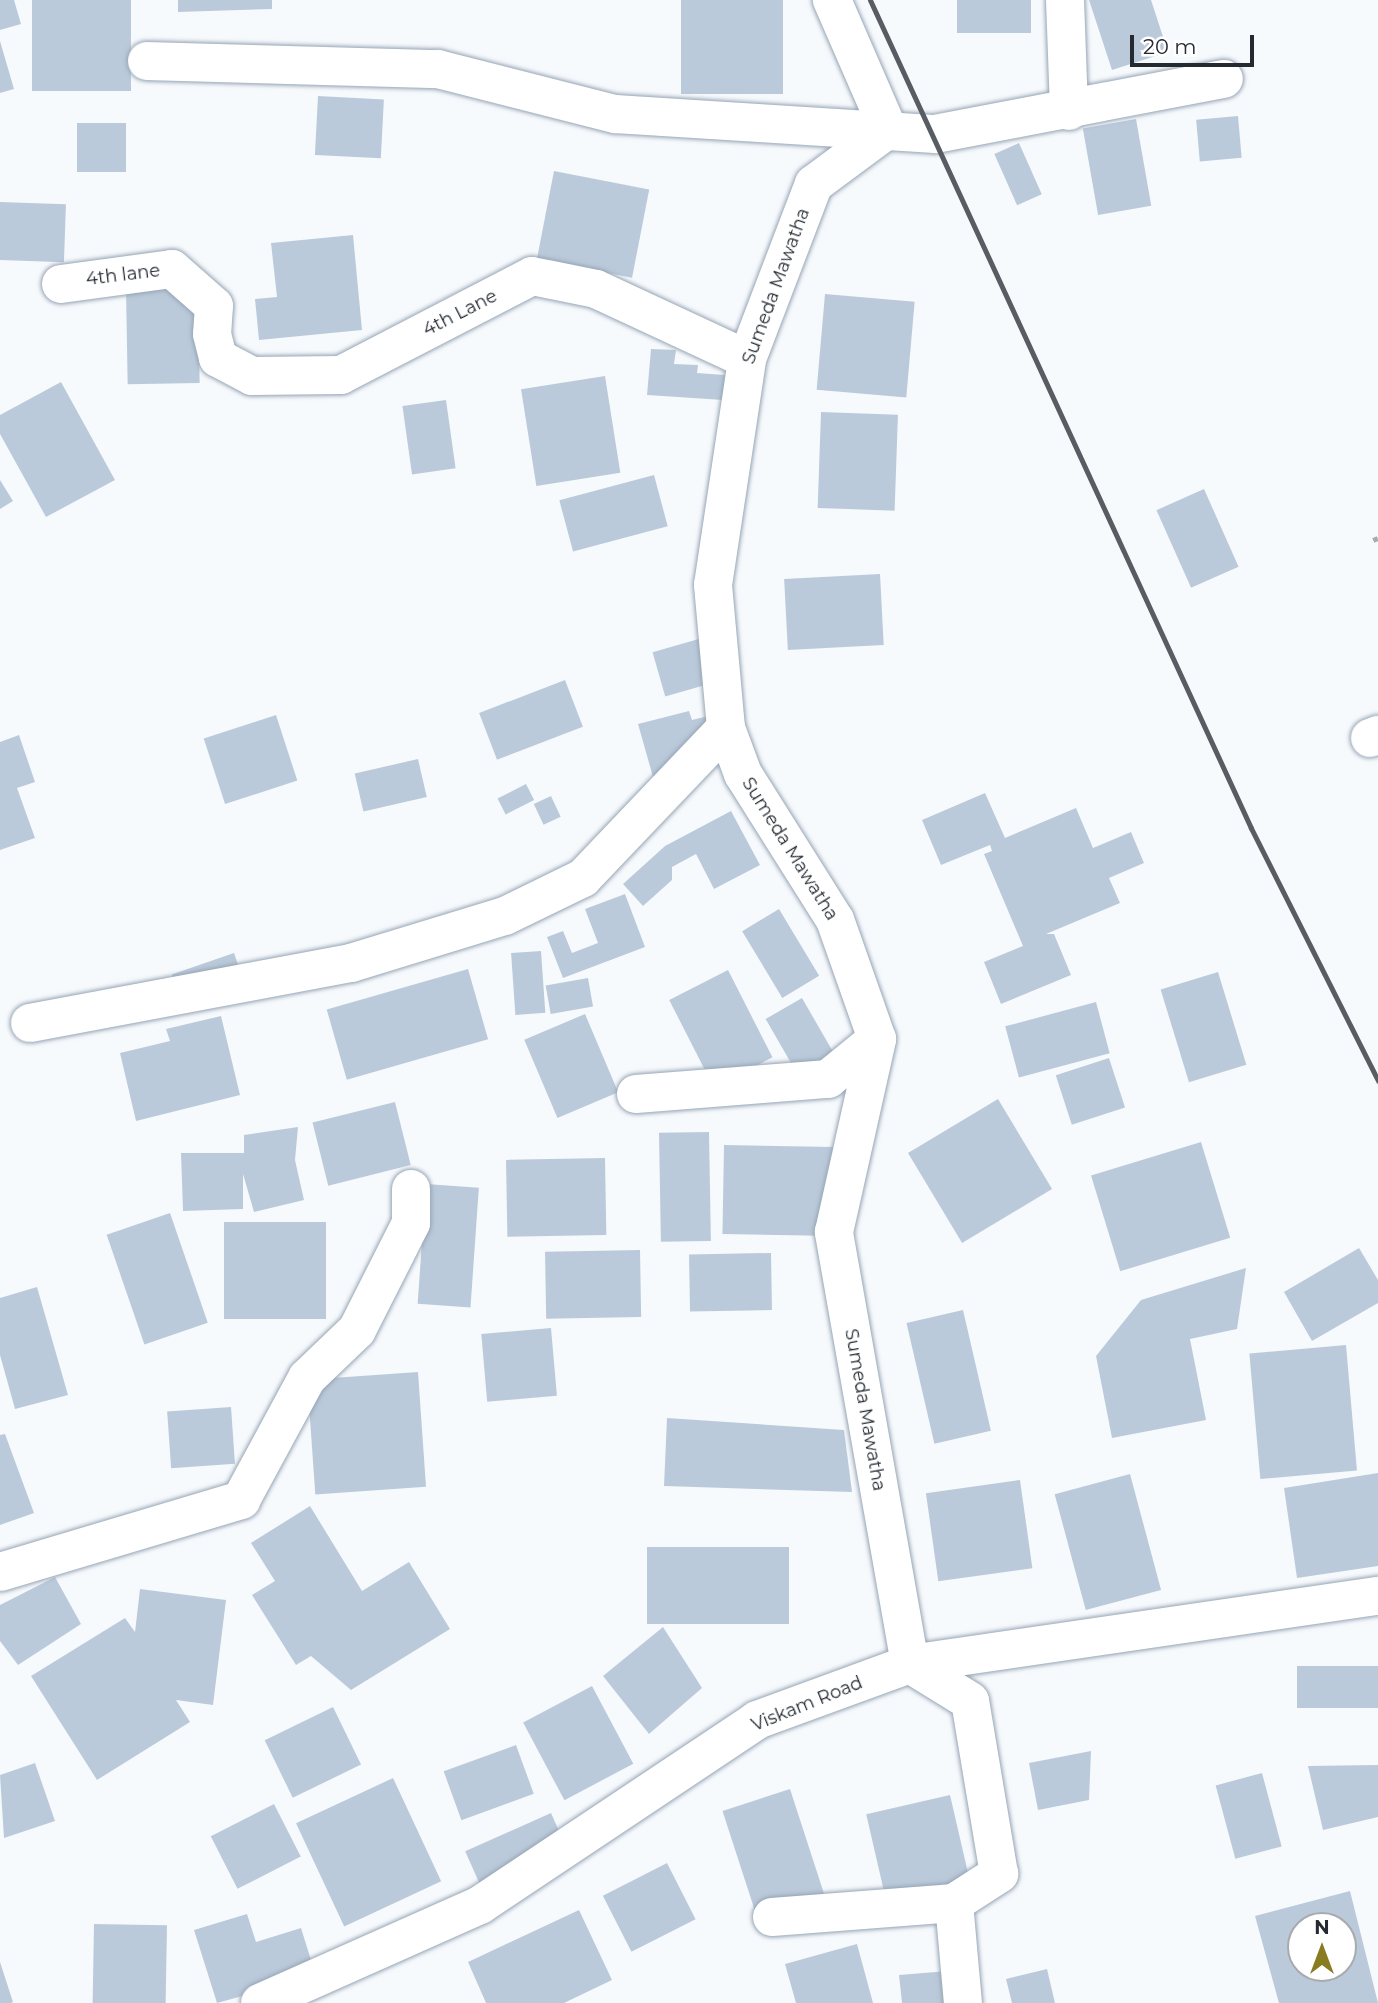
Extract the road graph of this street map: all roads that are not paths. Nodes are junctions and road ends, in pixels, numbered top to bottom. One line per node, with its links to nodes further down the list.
1 (832, 0): 6 (street)
2 (1065, 0): 5 (street)
3 (148, 61): 6 (street)
4 (1224, 79): 5 (street)
5 (1069, 111): 6 (street)
6 (888, 129): 9 (street, Sumeda Mawatha)
7 (61, 284): 8 (street, 4th lane)
8 (214, 306): 9 (street, 4th Lane)
9 (747, 359): 10 (street, Sumeda Mawatha)
10 (726, 728): 11 (street); 12 (street, Sumeda Mawatha)
11 (30, 1023)
12 (877, 1040): 13 (street); 17 (street, Sumeda Mawatha)
13 (636, 1094)
14 (411, 1189): 15 (street)
15 (0, 1572)
16 (1378, 1596): 17 (street, Viskam Road)
17 (910, 1664): 18 (street); 20 (street, Viskam Road)
18 (954, 1903): 19 (street); 21 (street)
19 (772, 1917)
20 (260, 2003)
21 (963, 2003)

